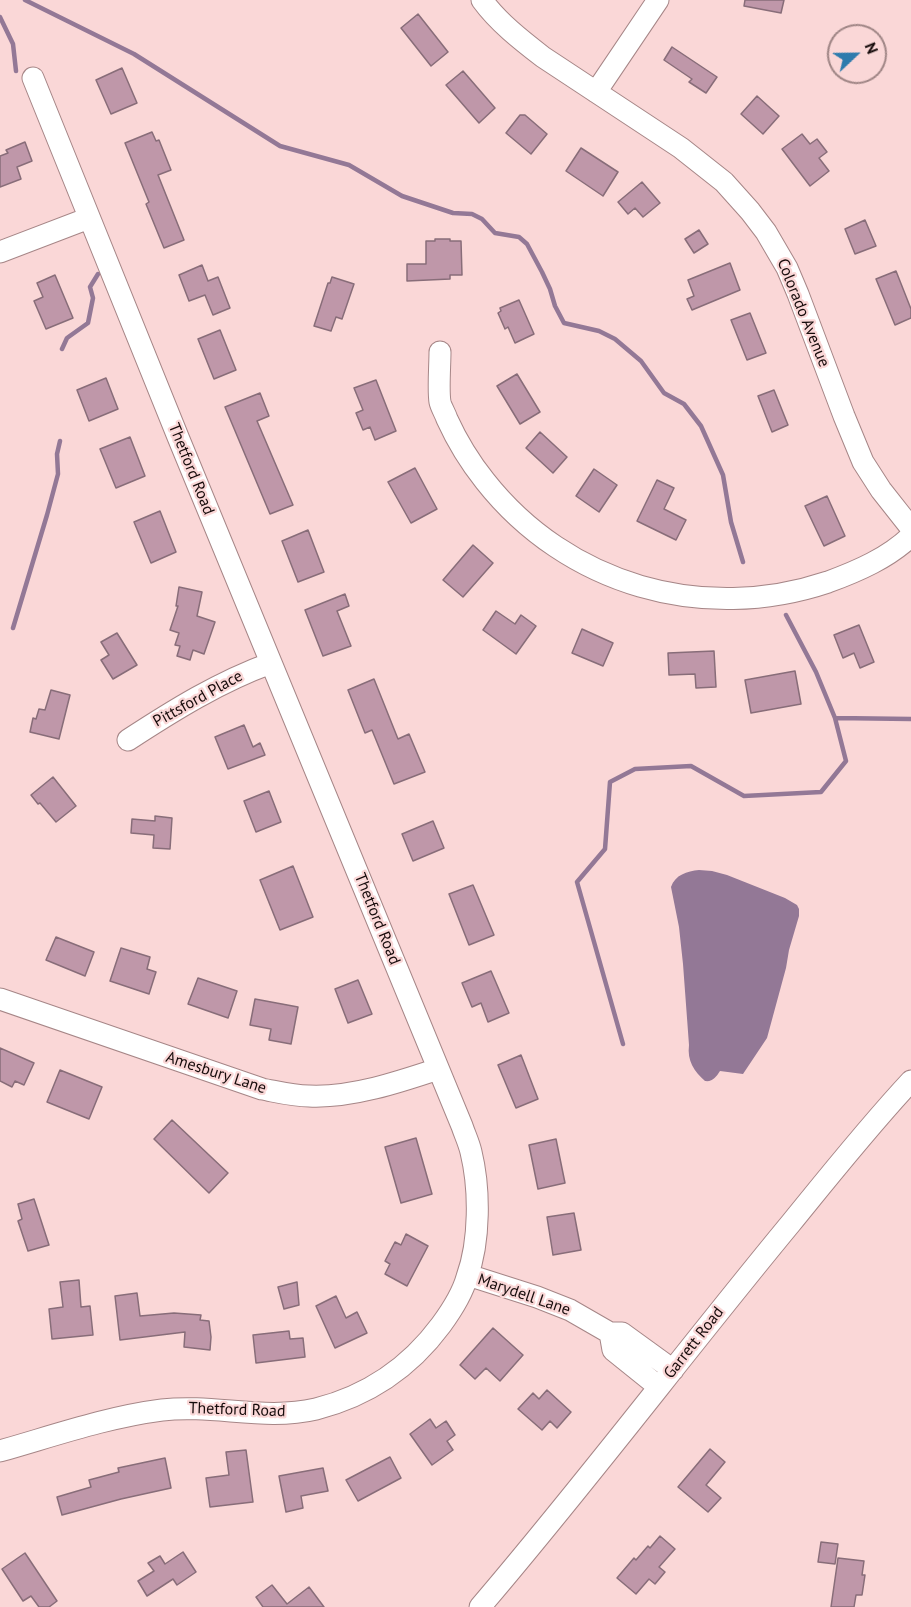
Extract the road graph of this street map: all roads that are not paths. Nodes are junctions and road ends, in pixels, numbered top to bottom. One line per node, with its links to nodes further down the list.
1 (482, 0): 4 (street, Colorado Avenue)
2 (658, 0): 4 (street)
3 (33, 78): 5 (street, Thetford Road)
4 (596, 92): 8 (street, Colorado Avenue)
5 (89, 218): 6 (street); 10 (street, Thetford Road)
6 (0, 252)
7 (440, 352): 9 (street)
8 (911, 528)
9 (911, 536)
10 (271, 663): 11 (street, Pittsford Place); 13 (street, Thetford Road)
11 (128, 740)
12 (0, 999): 13 (street, Amesbury Lane)
13 (438, 1069): 15 (street, Thetford Road)
14 (911, 1081): 17 (street, Garrett Road)
15 (468, 1275): 16 (street, Marydell Lane); 19 (street, Thetford Road)
16 (610, 1333): 17 (street, Marydell Lane); 18 (street)
17 (673, 1370): 18 (street, Garrett Road)
18 (659, 1387): 20 (street, Garrett Road)
19 (0, 1451)
20 (480, 1607)

